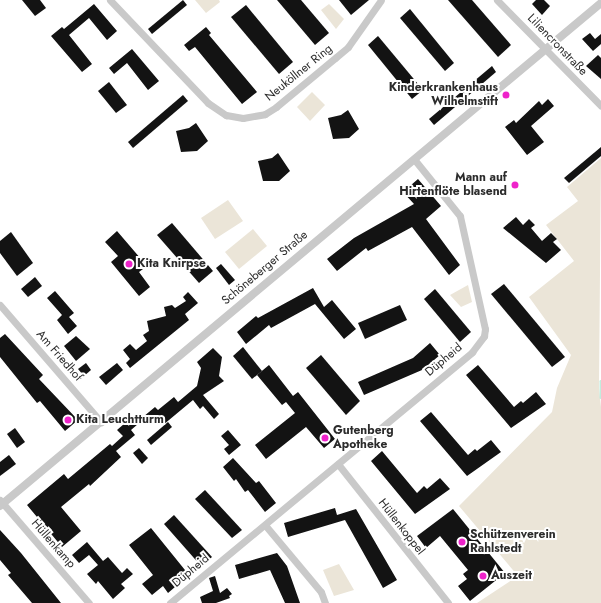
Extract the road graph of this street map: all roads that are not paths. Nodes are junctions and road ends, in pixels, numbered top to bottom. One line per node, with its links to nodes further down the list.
1 (110, 0): 2 (street, Neuköllner Ring)
2 (380, 0)
3 (497, 0): 5 (street, Liliencronstraße)
4 (601, 3): 5 (street, Schöneberger Straße)
5 (546, 50): 6 (street, Liliencronstraße); 7 (street, Schöneberger Straße)
6 (601, 106)
7 (414, 159): 9 (street, Schöneberger Straße); 10 (street, Düpheid)
8 (0, 305): 9 (street, Am Friedhof)
9 (100, 422): 11 (street, Schöneberger Straße)
10 (338, 464): 12 (street, Düpheid); 16 (street, Hüllenkoppel)
11 (1, 503): 13 (street, Hüllenkamp)
12 (265, 525): 14 (street, Düpheid); 15 (street)
13 (89, 603)
14 (170, 603)
15 (325, 603)
16 (448, 603)

